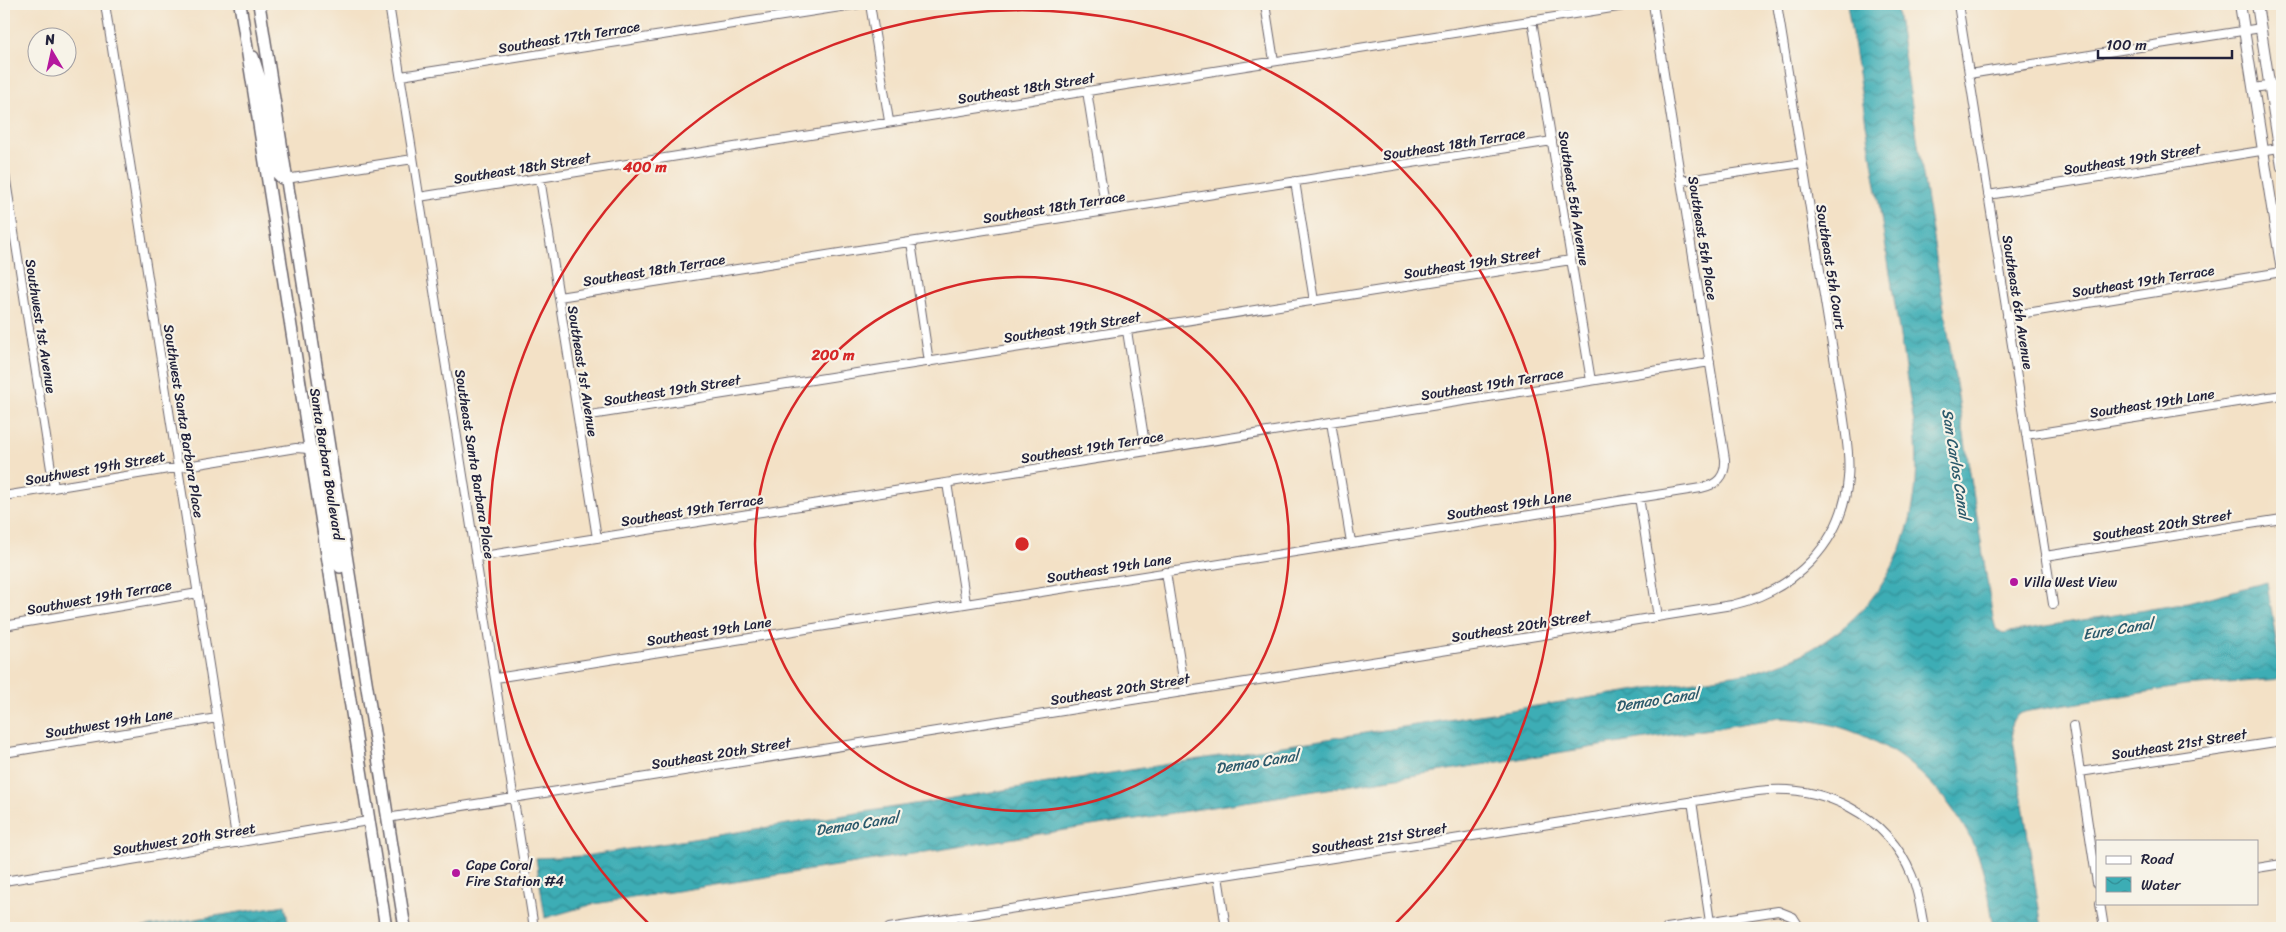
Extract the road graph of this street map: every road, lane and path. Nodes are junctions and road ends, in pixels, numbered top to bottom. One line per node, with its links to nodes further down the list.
1 (105, 4): 56 (street, Southwest Santa Barbara Place)
2 (240, 4): 17 (main road, Santa Barbara Boulevard)
3 (259, 4): 34 (main road, Santa Barbara Boulevard)
4 (389, 4): 20 (street, Southeast Santa Barbara Place)
5 (860, 4): 20 (street, Southeast 17th Terrace)
6 (870, 4): 25 (street)
7 (1265, 4): 18 (street)
8 (1637, 4): 14 (street, Southeast 18th Street)
9 (1653, 4): 36 (street, Southeast 5th Place)
10 (1777, 4): 30 (street, Southeast 5th Court)
11 (1958, 4): 19 (street, Southeast 6th Avenue)
12 (2240, 4): 16 (street)
13 (2257, 4): 15 (street)
14 (1532, 20): 18 (street, Southeast 18th Street); 26 (street, Southeast 5th Avenue)
15 (2261, 28): 16 (street); 22 (street)
16 (2244, 30): 19 (street); 23 (street)
17 (245, 40): 34 (main road); 54 (main road, Santa Barbara Boulevard)
18 (1274, 61): 24 (street, Southeast 18th Street)
19 (1970, 74): 37 (street, Southeast 6th Avenue)
20 (401, 76): 29 (street, Southeast Santa Barbara Place)
21 (2282, 84): 22 (street)
22 (2270, 86): 23 (street); 27 (street)
23 (2253, 88): 28 (street)
24 (1087, 91): 25 (street, Southeast 18th Street); 39 (street)
25 (888, 122): 33 (street, Southeast 18th Street)
26 (1552, 141): 35 (street, Southeast 18th Terrace); 41 (street, Southeast 5th Avenue)
27 (2279, 148): 28 (street, Southeast 19th Street); 31 (street)
28 (2263, 151): 37 (street, Southeast 19th Street); 42 (street)
29 (413, 159): 34 (street); 38 (street, Southeast Santa Barbara Place)
30 (1802, 163): 36 (street); 63 (street, Southeast 5th Court)
31 (2282, 167)
32 (4, 168): 59 (street, Southwest 1st Avenue)
33 (540, 178): 38 (street, Southeast 18th Street); 43 (street, Southeast 1st Avenue)
34 (286, 179): 69 (main road, Santa Barbara Boulevard)
35 (1295, 181): 39 (street, Southeast 18th Terrace); 44 (street)
36 (1682, 181): 48 (street, Southeast 5th Place)
37 (1988, 195): 45 (street, Southeast 6th Avenue)
38 (420, 196): 67 (street, Southeast Santa Barbara Place)
39 (1106, 211): 40 (street, Southeast 18th Terrace)
40 (911, 242): 43 (street, Southeast 18th Terrace); 47 (street)
41 (1571, 260): 44 (street, Southeast 19th Street); 49 (street, Southeast 5th Avenue)
42 (2282, 272): 45 (street, Southeast 19th Terrace)
43 (559, 297): 51 (street, Southeast 1st Avenue)
44 (1314, 301): 46 (street, Southeast 19th Street)
45 (2007, 316): 53 (street, Southeast 6th Avenue)
46 (1127, 331): 47 (street, Southeast 19th Street); 55 (street)
47 (929, 362): 51 (street, Southeast 19th Street)
48 (1710, 362): 49 (street, Southeast 19th Terrace); 57 (street, Southeast 5th Place)
49 (1590, 381): 52 (street, Southeast 19th Terrace)
50 (2282, 395): 53 (street, Southeast 19th Lane)
51 (578, 417): 64 (street, Southeast 1st Avenue)
52 (1331, 422): 55 (street, Southeast 19th Terrace); 65 (street)
53 (2026, 435): 66 (street, Southeast 6th Avenue)
54 (310, 449): 56 (street, Southwest 19th Street); 69 (main road); 85 (main road, Santa Barbara Boulevard)
55 (1146, 450): 58 (street, Southeast 19th Terrace)
56 (178, 467): 59 (street, Southwest 19th Street); 70 (street, Southwest Santa Barbara Place)
57 (1723, 475): 61 (street, Southeast 19th Lane)
58 (947, 483): 64 (street, Southeast 19th Terrace); 71 (street)
59 (54, 488): 60 (street, Southwest 19th Street)
60 (4, 496)
61 (1639, 497): 65 (street, Southeast 19th Lane); 73 (street)
62 (2282, 519): 66 (street, Southeast 20th Street)
63 (1832, 533): 73 (street, Southeast 20th Street)
64 (597, 538): 67 (street, Southeast 19th Terrace)
65 (1351, 542): 68 (street, Southeast 19th Lane)
66 (2046, 556): 72 (street, Southeast 6th Avenue)
67 (477, 557): 75 (street, Southeast Santa Barbara Place)
68 (1166, 572): 71 (street, Southeast 19th Lane); 76 (street)
69 (350, 589): 84 (main road, Santa Barbara Boulevard)
70 (198, 593): 74 (street, Southwest 19th Terrace); 77 (street, Southwest Santa Barbara Place)
71 (966, 603): 75 (street, Southeast 19th Lane)
72 (2053, 604)
73 (1658, 617): 76 (street, Southeast 20th Street)
74 (4, 626)
75 (496, 678): 82 (street, Southeast Santa Barbara Place)
76 (1184, 692): 82 (street, Southeast 20th Street)
77 (217, 718): 80 (street, Southwest 19th Lane); 86 (street, Southwest Santa Barbara Place)
78 (2073, 726): 81 (street)
79 (2282, 741): 81 (street, Southeast 21st Street)
80 (4, 753)
81 (2080, 772): 90 (street)
82 (514, 799): 84 (street, Southeast 20th Street); 96 (street, Southeast Santa Barbara Place)
83 (1692, 801): 89 (street, Southeast 21st Street); 93 (street); 101 (street, Southeast 21st Street)
84 (387, 818): 95 (main road, Santa Barbara Boulevard)
85 (368, 821): 86 (street, Southwest 20th Street); 94 (main road, Santa Barbara Boulevard)
86 (237, 843): 91 (street, Southwest 20th Street)
87 (2282, 864): 88 (street)
88 (2258, 868)
89 (1218, 876): 97 (street, Southeast 21st Street); 98 (street)
90 (2096, 876)
91 (4, 881)
92 (2100, 904): 102 (street)
93 (1710, 922): 99 (street); 100 (street)
94 (386, 928)
95 (405, 928)
96 (534, 928)
97 (889, 928)
98 (1226, 928)
99 (1667, 928)
100 (1800, 928)
101 (1924, 928)
102 (2104, 928)

